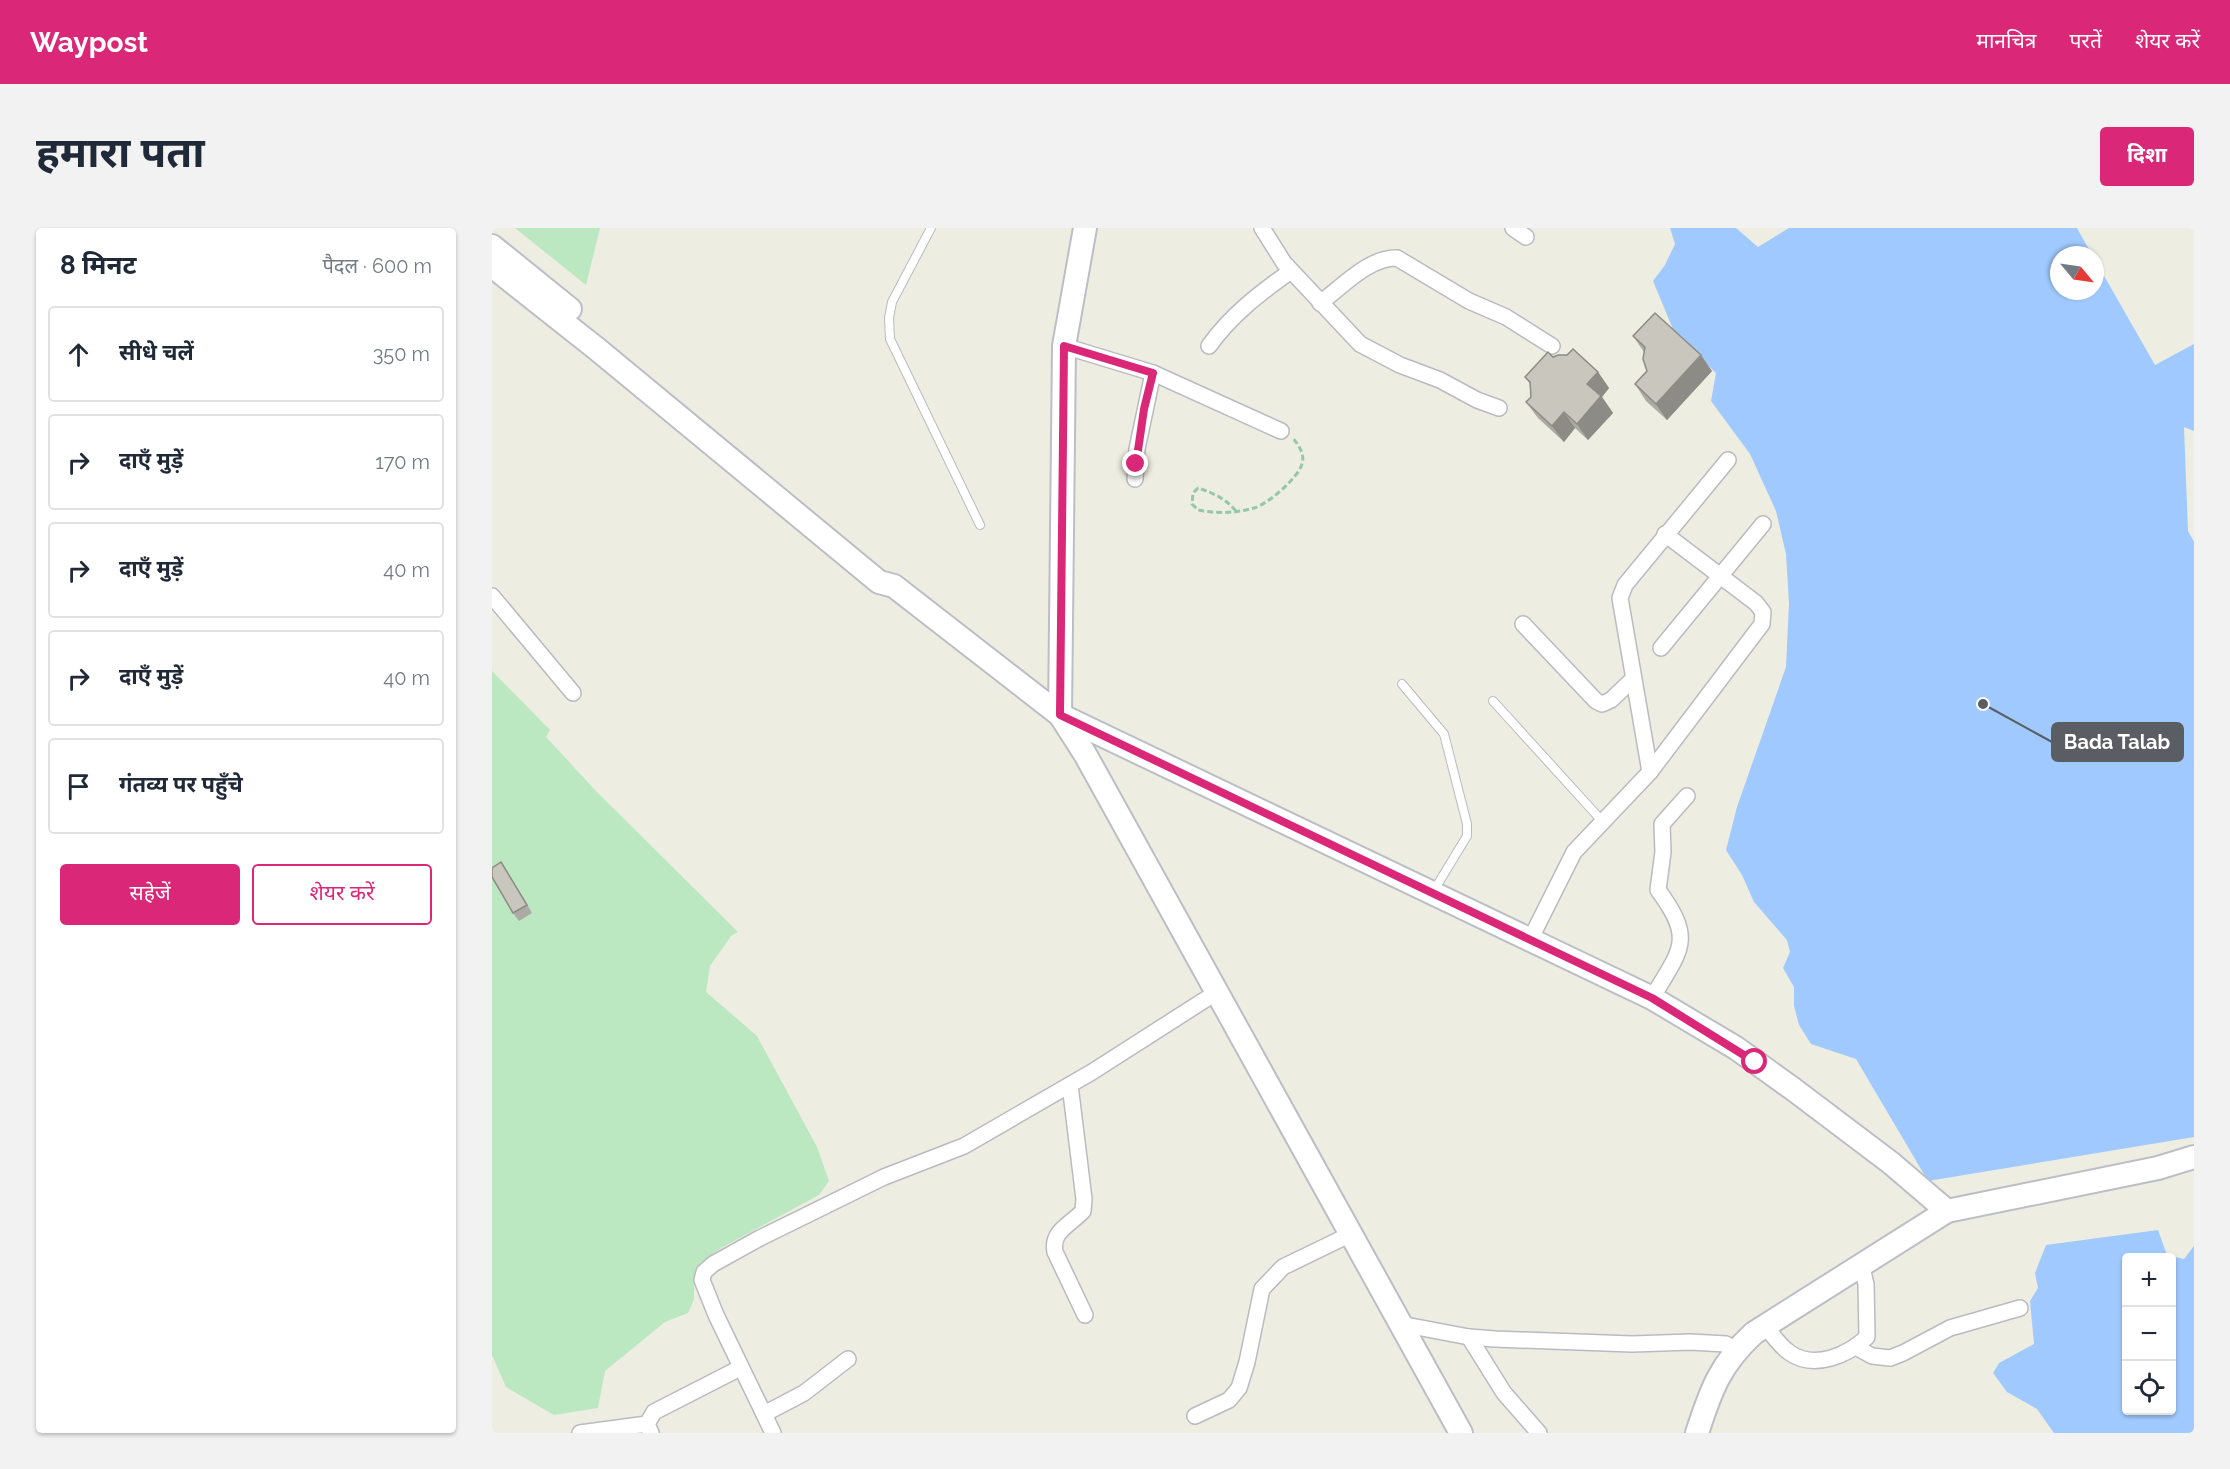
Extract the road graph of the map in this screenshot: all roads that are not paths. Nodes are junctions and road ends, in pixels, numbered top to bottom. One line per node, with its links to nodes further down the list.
1 (931, 228): 17 (lane)
2 (1085, 228): 8 (main road)
3 (1262, 228): 6 (street)
4 (492, 246): 20 (main road)
5 (492, 266): 20 (main road)
6 (1290, 271): 7 (street); 9 (street)
7 (1320, 303): 10 (street); 12 (street)
8 (1064, 346): 11 (street); 28 (main road)
9 (1209, 346)
10 (1552, 346)
11 (1153, 373): 13 (street); 15 (street)
12 (1499, 408)
13 (1281, 431)
14 (1728, 460): 18 (street)
15 (1135, 478)
16 (1763, 524): 19 (street)
17 (980, 525)
18 (1665, 534): 19 (street); 24 (street)
19 (1719, 575): 23 (street); 29 (street)
20 (894, 586): 28 (main road)
21 (492, 596): 26 (street)
22 (1523, 624): 24 (street)
23 (1661, 648)
24 (1634, 679): 29 (street)
25 (1402, 684): 32 (lane)
26 (573, 693)
27 (1493, 701): 31 (lane)
28 (1060, 715): 32 (main road); 34 (main road)
29 (1650, 772): 31 (street)
30 (1687, 796): 35 (street)
31 (1603, 822): 33 (street)
32 (1432, 893): 33 (main road)
33 (1530, 939): 35 (main road)
34 (1217, 992): 36 (street); 39 (main road)
35 (1652, 998): 38 (main road)
36 (1070, 1085): 42 (street); 49 (street)
37 (2194, 1157): 38 (main road)
38 (1947, 1211): 40 (main road)
39 (1351, 1234): 44 (main road); 51 (street)
40 (1861, 1264): 43 (main road); 46 (street)
41 (2020, 1308): 46 (street)
42 (1084, 1315)
43 (1765, 1325): 46 (street); 47 (main road)
44 (1403, 1328): 45 (street); 55 (main road)
45 (1469, 1337): 47 (street); 56 (street)
46 (1856, 1347)
47 (1736, 1350): 57 (main road)
48 (848, 1359): 50 (street)
49 (740, 1368): 50 (street); 52 (street)
50 (764, 1414): 54 (street)
51 (1195, 1416)
52 (649, 1429): 53 (street)
53 (580, 1433)
54 (773, 1433)
55 (1461, 1433)
56 (1539, 1433)
57 (1697, 1433)

